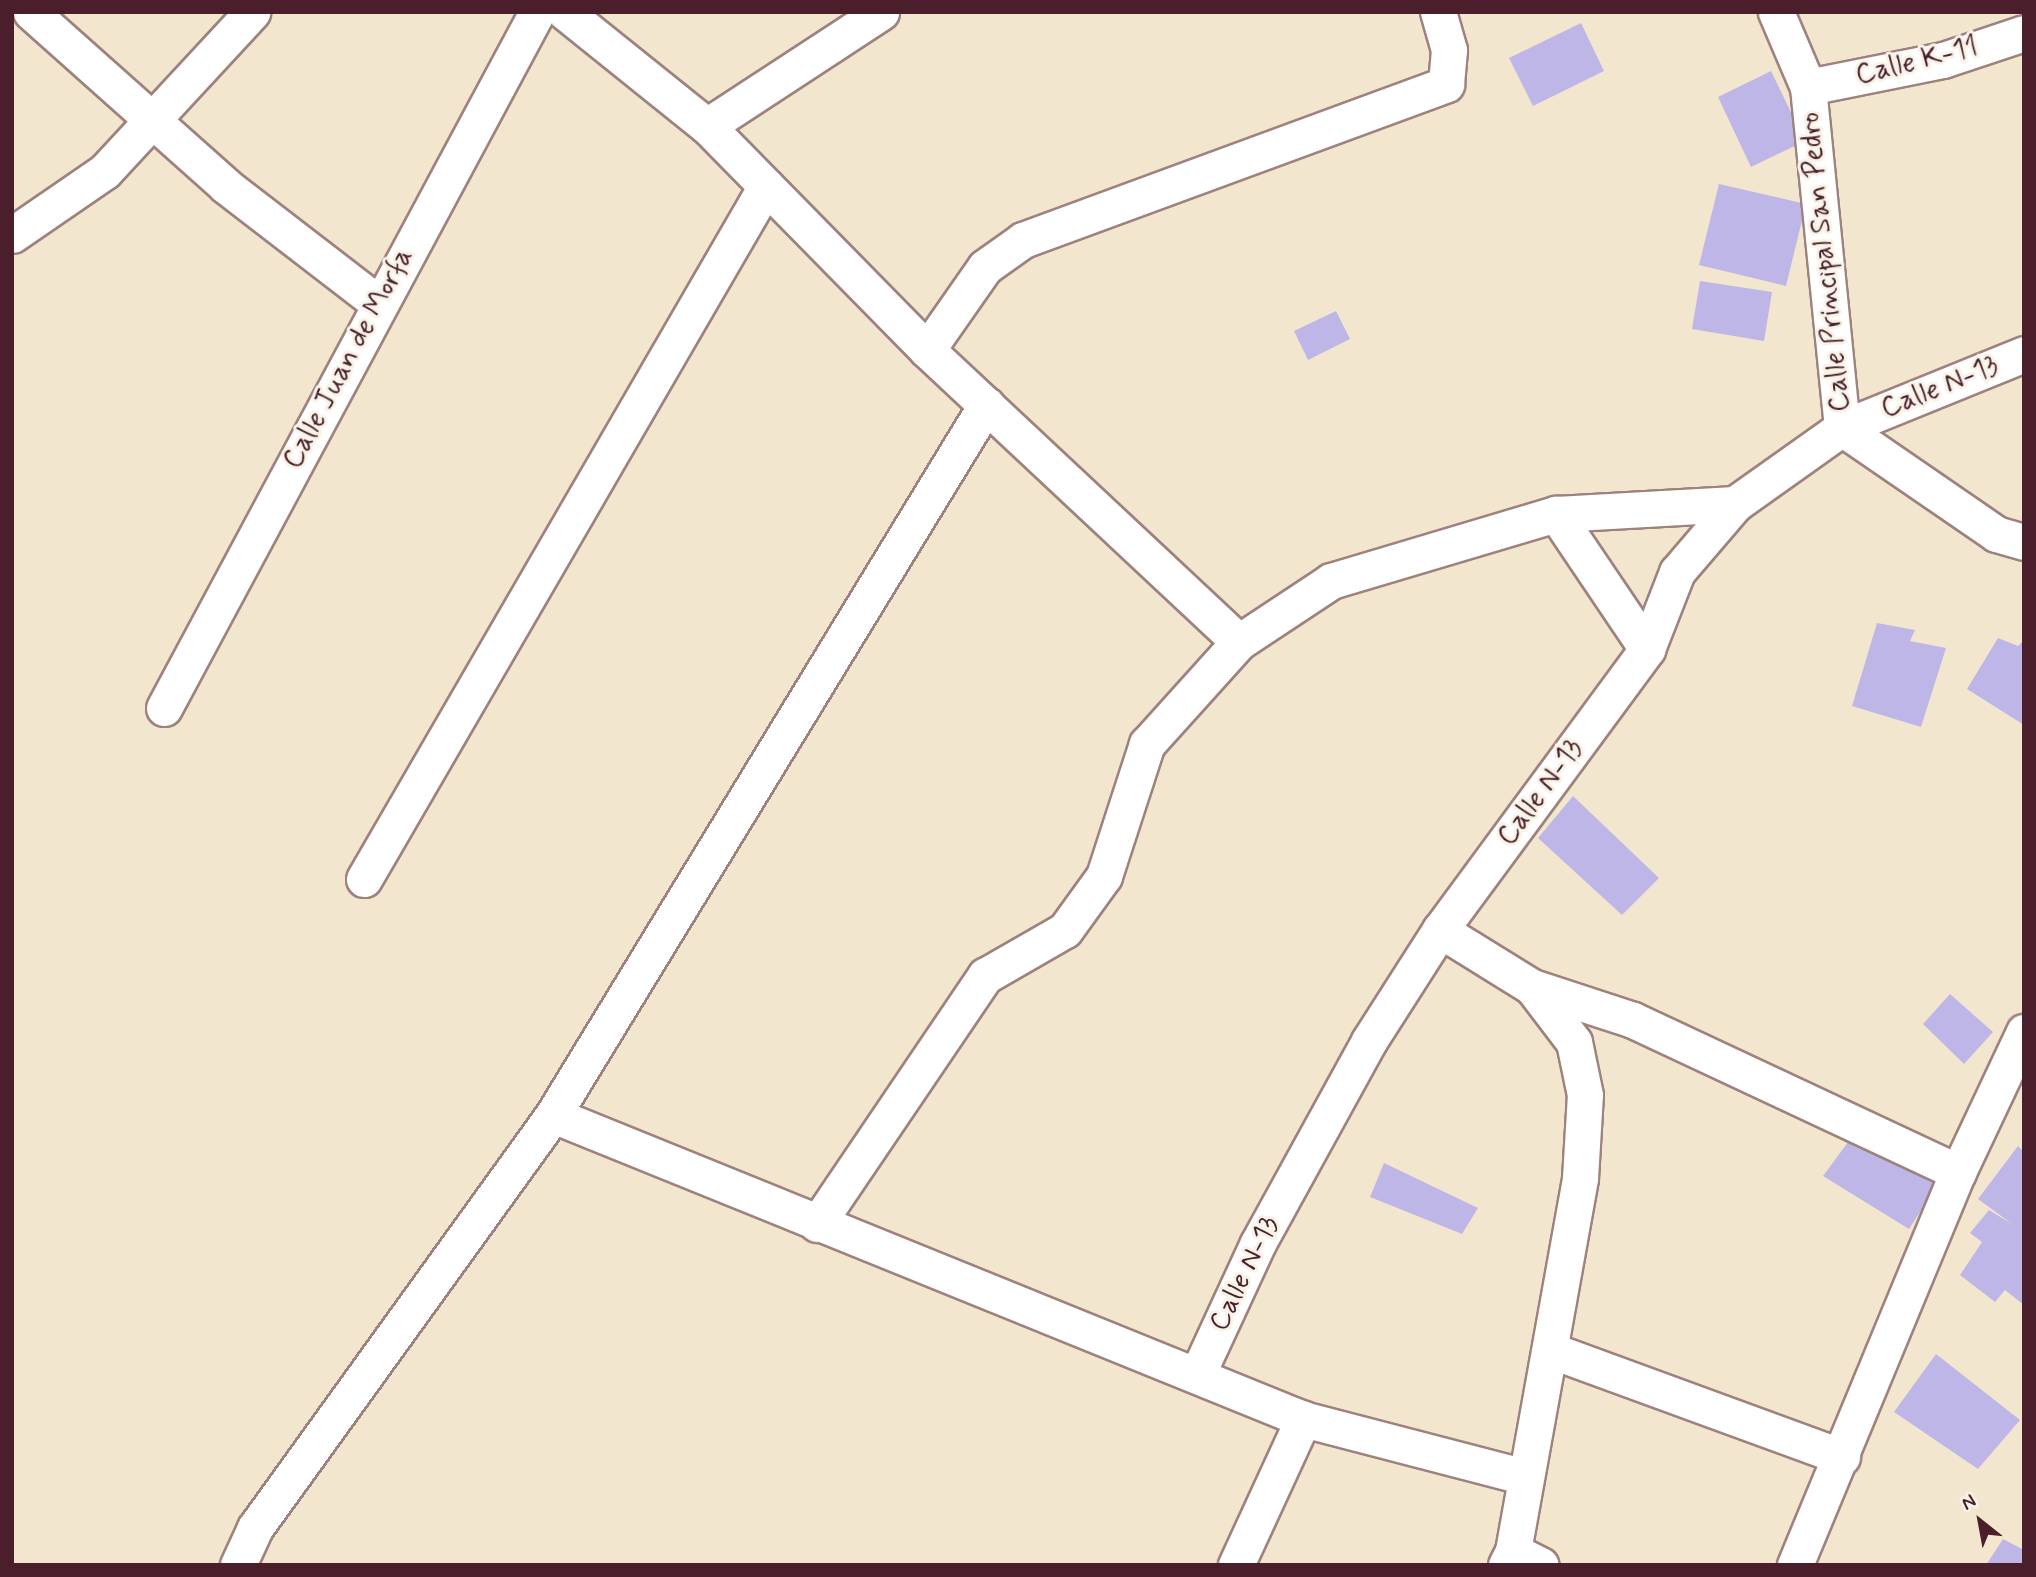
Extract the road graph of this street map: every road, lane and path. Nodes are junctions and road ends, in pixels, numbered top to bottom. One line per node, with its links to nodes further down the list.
1 (31, 12): 10 (street)
2 (252, 12): 10 (street)
3 (537, 12): 14 (street, Calle Juan de Morfa)
4 (565, 12): 11 (street)
5 (881, 12): 11 (street)
6 (1438, 12): 15 (street)
7 (1776, 12): 9 (street, Calle Principal San Pedro)
8 (2024, 33): 9 (street, Calle K-11)
9 (1808, 86): 18 (street, Calle Principal San Pedro)
10 (152, 120): 13 (street); 14 (street)
11 (707, 126): 12 (street)
12 (766, 186): 15 (street); 25 (street)
13 (12, 234)
14 (378, 303): 24 (street, Calle Juan de Morfa)
15 (927, 350): 17 (street)
16 (2024, 354): 18 (street, Calle N-13)
17 (986, 405): 22 (street); 29 (street)
18 (1842, 428): 19 (street, Calle N-13); 21 (street, Calle Principal San Pedro)
19 (1735, 504): 20 (street); 23 (street, Calle N-13)
20 (1556, 514): 22 (street); 23 (street)
21 (2024, 542)
22 (1239, 642): 31 (street)
23 (1647, 649): 26 (street, Calle N-13)
24 (164, 708)
25 (364, 878)
26 (1440, 930): 27 (street); 33 (street, Calle N-13)
27 (1532, 987): 30 (street); 32 (street)
28 (2024, 1032): 30 (street)
29 (553, 1115): 31 (street); 38 (street)
30 (1958, 1172): 35 (street)
31 (817, 1224): 33 (street)
32 (1550, 1350): 35 (street); 36 (street)
33 (1197, 1375): 34 (street)
34 (1303, 1419): 36 (street); 39 (street)
35 (1842, 1457): 40 (street)
36 (1525, 1477): 37 (street)
37 (1520, 1560)
38 (238, 1565)
39 (1236, 1565)
40 (1795, 1565)

